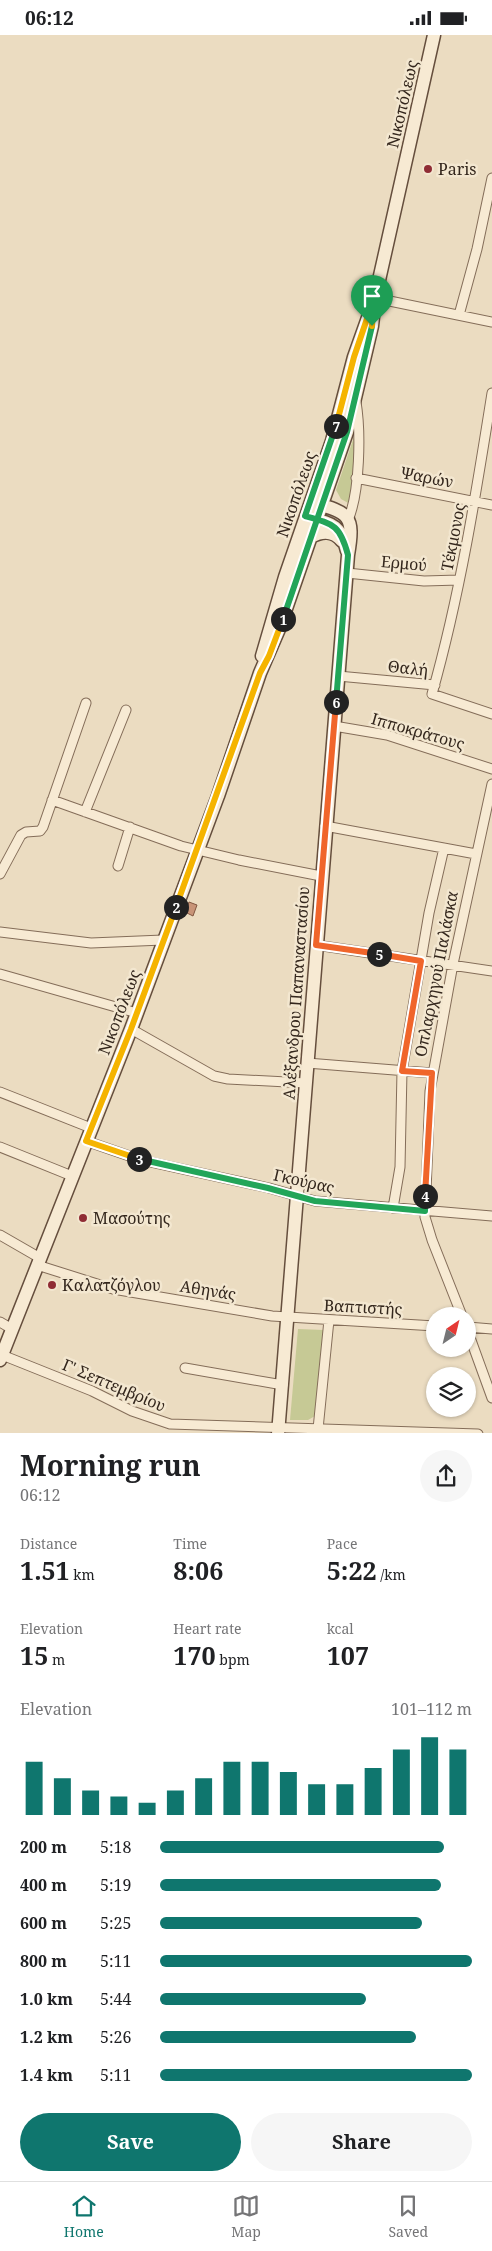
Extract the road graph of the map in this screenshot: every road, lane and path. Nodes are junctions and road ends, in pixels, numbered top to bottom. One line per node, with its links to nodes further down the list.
1 (434, 35): 3 (main road, Νικοπόλεως)
2 (492, 178): 4 (street)
3 (374, 298): 4 (street); 7 (main road, Νικοπόλεως); 10 (main road, Νικοπόλεως)
4 (459, 315): 5 (street)
5 (492, 322)
6 (492, 393): 9 (street, Τέκμονος)
7 (355, 400): 8 (street); 10 (main road, Νικοπόλεως)
8 (356, 478): 9 (street, Ψαρών); 13 (street)
9 (475, 502): 11 (street, Ψαρών); 17 (street, Τέκμονος)
10 (316, 503): 12 (main road, Νικοπόλεως); 13 (main road)
11 (492, 505)
12 (311, 518): 14 (main road, Νικοπόλεως); 15 (main road); 18 (main road, Νικοπόλεως)
13 (348, 520): 15 (main road, Αλέξανδρου Παπαναστασίου)
14 (311, 537): 15 (main road); 18 (main road, Νικοπόλεως)
15 (347, 551): 16 (main road, Αλέξανδρου Παπαναστασίου)
16 (347, 573): 17 (street, Ερμού); 19 (main road, Αλέξανδρου Παπαναστασίου)
17 (459, 580): 20 (street, Τέκμονος)
18 (260, 673): 32 (main road, Νικοπόλεως)
19 (338, 676): 20 (street, Θαλή); 24 (main road, Αλέξανδρου Παπαναστασίου)
20 (435, 685): 23 (street, Θαλή)
21 (86, 703): 27 (street)
22 (126, 710): 28 (street)
23 (492, 714)
24 (334, 726): 25 (street, Ιπποκράτους); 29 (main road, Αλέξανδρου Παπαναστασίου)
25 (492, 769)
26 (492, 784): 33 (street, Οπλαρχηγού Παλάσκα)
27 (52, 800): 28 (street); 35 (street)
28 (85, 811): 30 (street)
29 (325, 826): 31 (street); 36 (main road, Αλέξανδρου Παπαναστασίου)
30 (130, 827): 32 (street); 34 (street)
31 (444, 848): 33 (street); 40 (street, Οπλαρχηγού Παλάσκα)
32 (198, 851): 36 (street); 38 (main road, Νικοπόλεως)
33 (476, 854): 41 (street, Οπλαρχηγού Παλάσκα)
34 (118, 866)
35 (0, 874)
36 (321, 876): 39 (main road, Αλέξανδρου Παπαναστασίου)
37 (0, 932): 38 (street)
38 (164, 940): 44 (main road, Νικοπόλεως)
39 (316, 945): 40 (street); 46 (main road, Αλέξανδρου Παπαναστασίου)
40 (421, 961): 41 (street); 47 (street, Οπλαρχηγού Παλάσκα)
41 (453, 965): 42 (street); 48 (street, Οπλαρχηγού Παλάσκα)
42 (492, 971)
43 (0, 974): 44 (street)
44 (137, 1013): 45 (main road, Νικοπόλεως)
45 (131, 1029): 49 (street); 51 (main road, Νικοπόλεως)
46 (308, 1063): 47 (street); 49 (main road, Αλέξανδρου Παπαναστασίου)
47 (402, 1071): 48 (street); 56 (street, Οπλαρχηγού Παλάσκα)
48 (432, 1073): 57 (street, Οπλαρχηγού Παλάσκα)
49 (306, 1083): 55 (main road, Αλέξανδρου Παπαναστασίου)
50 (0, 1092): 51 (street)
51 (91, 1128): 52 (main road, Νικοπόλεως)
52 (86, 1141): 54 (main road, Νικοπόλεως); 55 (street, Γκούρας)
53 (0, 1147): 54 (street)
54 (72, 1176): 60 (main road, Νικοπόλεως)
55 (297, 1197): 56 (street, Γκούρας); 62 (main road, Αλέξανδρου Παπαναστασίου)
56 (393, 1209): 57 (street, Γκούρας)
57 (425, 1211): 58 (street, Γκούρας); 61 (street, Οπλαρχηγού Παλάσκα)
58 (492, 1216)
59 (0, 1235): 60 (street, Αθηνάς)
60 (38, 1261): 62 (street, Αθηνάς); 67 (main road, Νικοπόλεως)
61 (458, 1307)
62 (289, 1317): 63 (street, Βαπτιστής); 72 (main road, Αλέξανδρου Παπαναστασίου)
63 (329, 1320): 65 (street, Βαπτιστής); 74 (street)
64 (0, 1322): 67 (street)
65 (426, 1325)
66 (476, 1328): 68 (street)
67 (12, 1329): 70 (main road, Νικοπόλεως)
68 (492, 1329)
69 (476, 1354): 73 (street)
70 (1, 1357): 75 (street, Γ' Σεπτεμβρίου)
71 (185, 1368): 72 (street)
72 (283, 1385): 75 (main road, Αλέξανδρου Παπαναστασίου)
73 (492, 1399)
74 (318, 1429): 75 (street, Γ' Σεπτεμβρίου); 76 (street, Γ' Σεπτεμβρίου)
75 (279, 1431)
76 (478, 1433)

